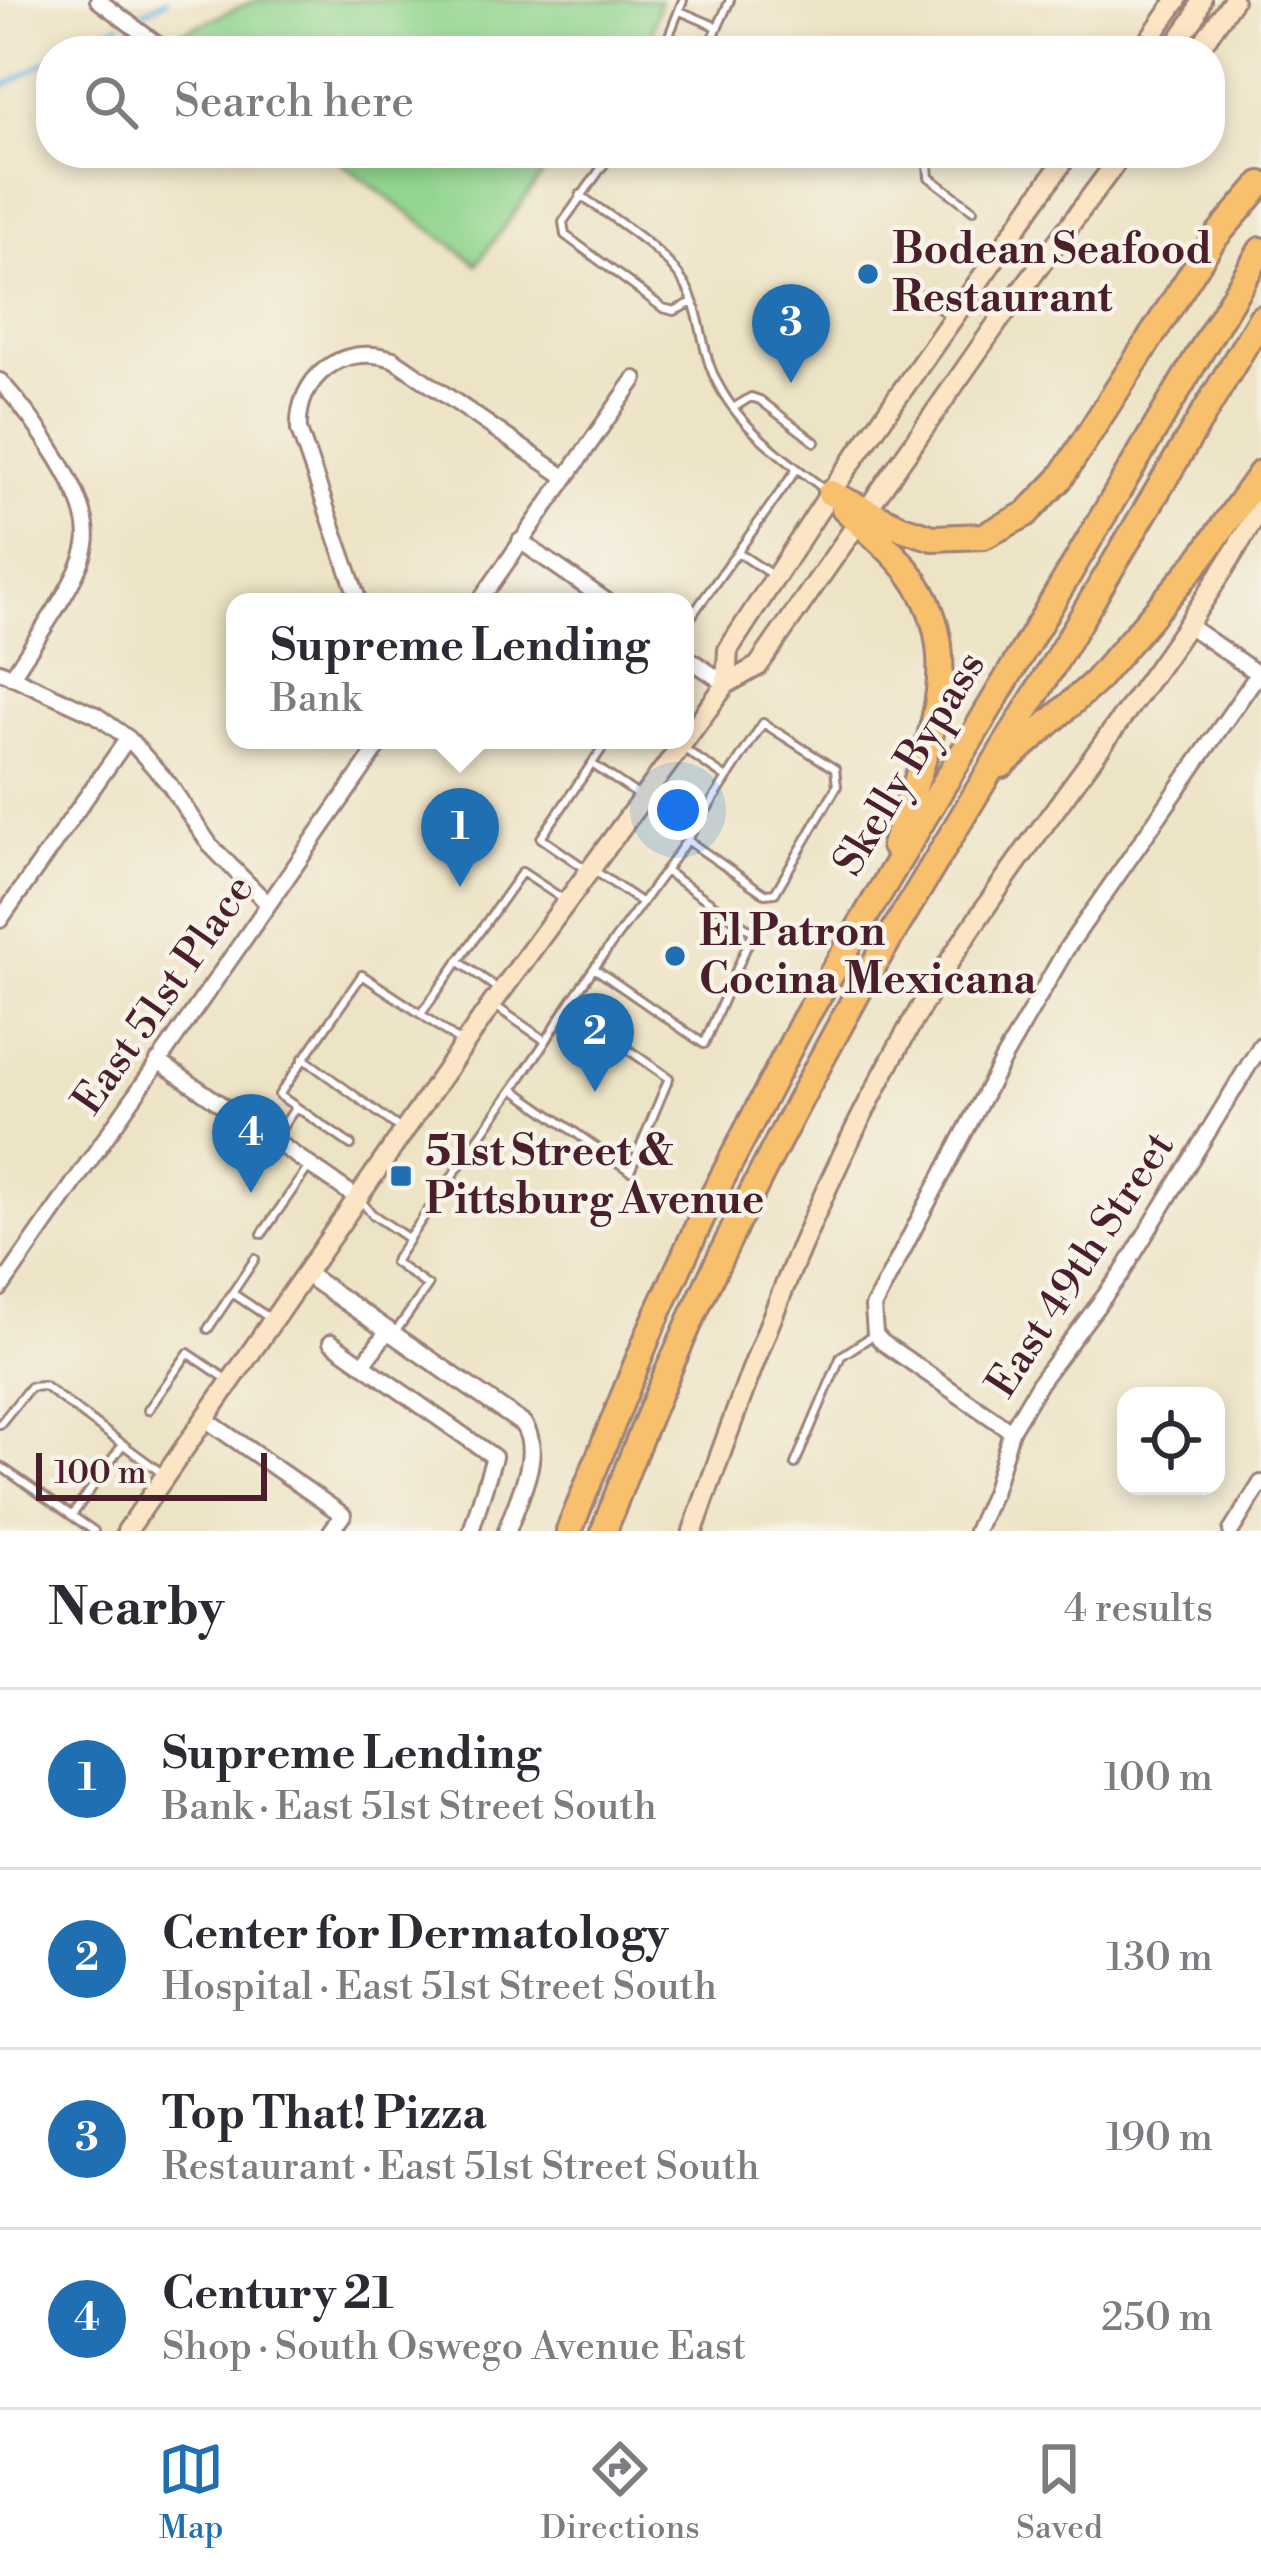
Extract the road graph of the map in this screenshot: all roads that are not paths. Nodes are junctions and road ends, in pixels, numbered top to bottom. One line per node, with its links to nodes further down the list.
1 (98, 0): 9 (street)
2 (683, 0): 7 (lane)
3 (730, 0): 8 (lane)
4 (1177, 0): 12 (main road)
5 (1201, 0): 13 (main road)
6 (1233, 0): 14 (main road)
7 (680, 11): 8 (lane); 10 (lane)
8 (716, 27): 11 (lane)
9 (147, 36)
10 (669, 36)
11 (713, 36)
12 (1152, 36)
13 (1182, 36)
14 (1208, 36)
15 (601, 168): 20 (lane)
16 (928, 168): 21 (lane)
17 (1058, 168): 25 (main road)
18 (1112, 168): 36 (main road)
19 (1261, 184): 36 (highway)
20 (580, 195): 24 (lane); 24 (lane)
21 (974, 210)
22 (1261, 250): 62 (highway, Skelly Bypass)
23 (916, 292): 25 (lane)
24 (693, 302): 29 (lane)
25 (953, 318): 34 (main road)
26 (1261, 318): 57 (highway, Skelly Bypass)
27 (635, 379): 33 (street)
28 (0, 381): 46 (street)
29 (733, 408): 30 (lane); 31 (lane)
30 (815, 442)
31 (797, 469): 34 (lane); 38 (lane)
32 (1261, 473): 57 (highway)
33 (565, 478): 37 (street); 40 (street)
34 (830, 494): 36 (highway); 39 (main road)
35 (1260, 510): 44 (main road)
36 (862, 517): 48 (main road); 62 (highway)
37 (520, 541): 41 (street); 42 (street)
38 (739, 553): 39 (lane); 43 (lane)
39 (775, 578): 48 (main road)
40 (356, 593)
41 (485, 593)
42 (595, 593)
43 (694, 614)
44 (1189, 626): 47 (street); 114 (main road)
45 (694, 662): 48 (street)
46 (6, 674): 50 (street)
47 (1259, 675): 93 (street)
48 (726, 684): 49 (main road)
49 (694, 729)
50 (128, 738): 65 (street); 66 (street)
51 (377, 749): 65 (street, East 51st Place)
52 (602, 749): 55 (lane)
53 (680, 749): 58 (main road)
54 (684, 749): 56 (lane)
55 (592, 764): 58 (lane); 60 (lane)
56 (724, 777): 59 (lane); 59 (lane)
57 (982, 783): 113 (highway, Skelly Bypass)
58 (644, 800): 60 (main road)
59 (687, 840): 61 (lane)
60 (592, 871): 63 (main road); 64 (lane)
61 (665, 871): 64 (lane); 68 (lane)
62 (880, 887): 112 (highway, Skelly Bypass)
63 (568, 903): 67 (lane); 69 (main road)
64 (641, 903): 68 (lane)
65 (268, 904): 76 (street, East 51st Place)
66 (0, 920)
67 (458, 961): 69 (lane); 71 (lane)
68 (594, 968): 70 (lane)
69 (496, 998): 72 (lane); 73 (main road)
70 (567, 1007): 72 (lane); 77 (lane)
71 (421, 1014): 73 (lane); 75 (lane)
72 (546, 1041): 77 (lane)
73 (464, 1044): 79 (main road)
74 (1261, 1045): 100 (street, East 49th Street)
75 (303, 1058): 78 (lane); 79 (lane)
76 (158, 1061): 80 (street); 88 (street, East 51st Place)
77 (513, 1089): 85 (lane)
78 (296, 1107): 80 (lane); 81 (lane)
79 (404, 1132): 83 (main road)
80 (273, 1140): 82 (street)
81 (351, 1145)
82 (310, 1165): 83 (street); 84 (lane)
83 (359, 1199): 85 (lane); 87 (main road)
84 (262, 1234)
85 (409, 1239): 92 (lane)
86 (255, 1259): 89 (lane)
87 (306, 1274): 90 (main road); 92 (street)
88 (0, 1288)
89 (232, 1293): 90 (lane); 91 (lane)
90 (274, 1322): 96 (main road)
91 (208, 1329)
92 (391, 1332): 95 (street); 111 (street)
93 (875, 1334): 100 (street); 102 (lane)
94 (332, 1342): 95 (street)
95 (363, 1365): 110 (street)
96 (231, 1382): 97 (lane); 98 (main road)
97 (148, 1410)
98 (205, 1419): 104 (main road); 109 (street)
99 (0, 1424): 101 (lane)
100 (1011, 1431): 115 (street, East 49th Street)
101 (123, 1444): 104 (lane); 106 (lane)
102 (795, 1465)
103 (0, 1466): 106 (lane)
104 (166, 1476): 108 (main road)
105 (1261, 1483): 116 (street)
106 (72, 1516): 107 (lane)
107 (94, 1531)
108 (127, 1531)
109 (331, 1531)
110 (471, 1531)
111 (506, 1531)
112 (569, 1531)
113 (604, 1531)
114 (693, 1531)
115 (976, 1531)
116 (1231, 1531)

